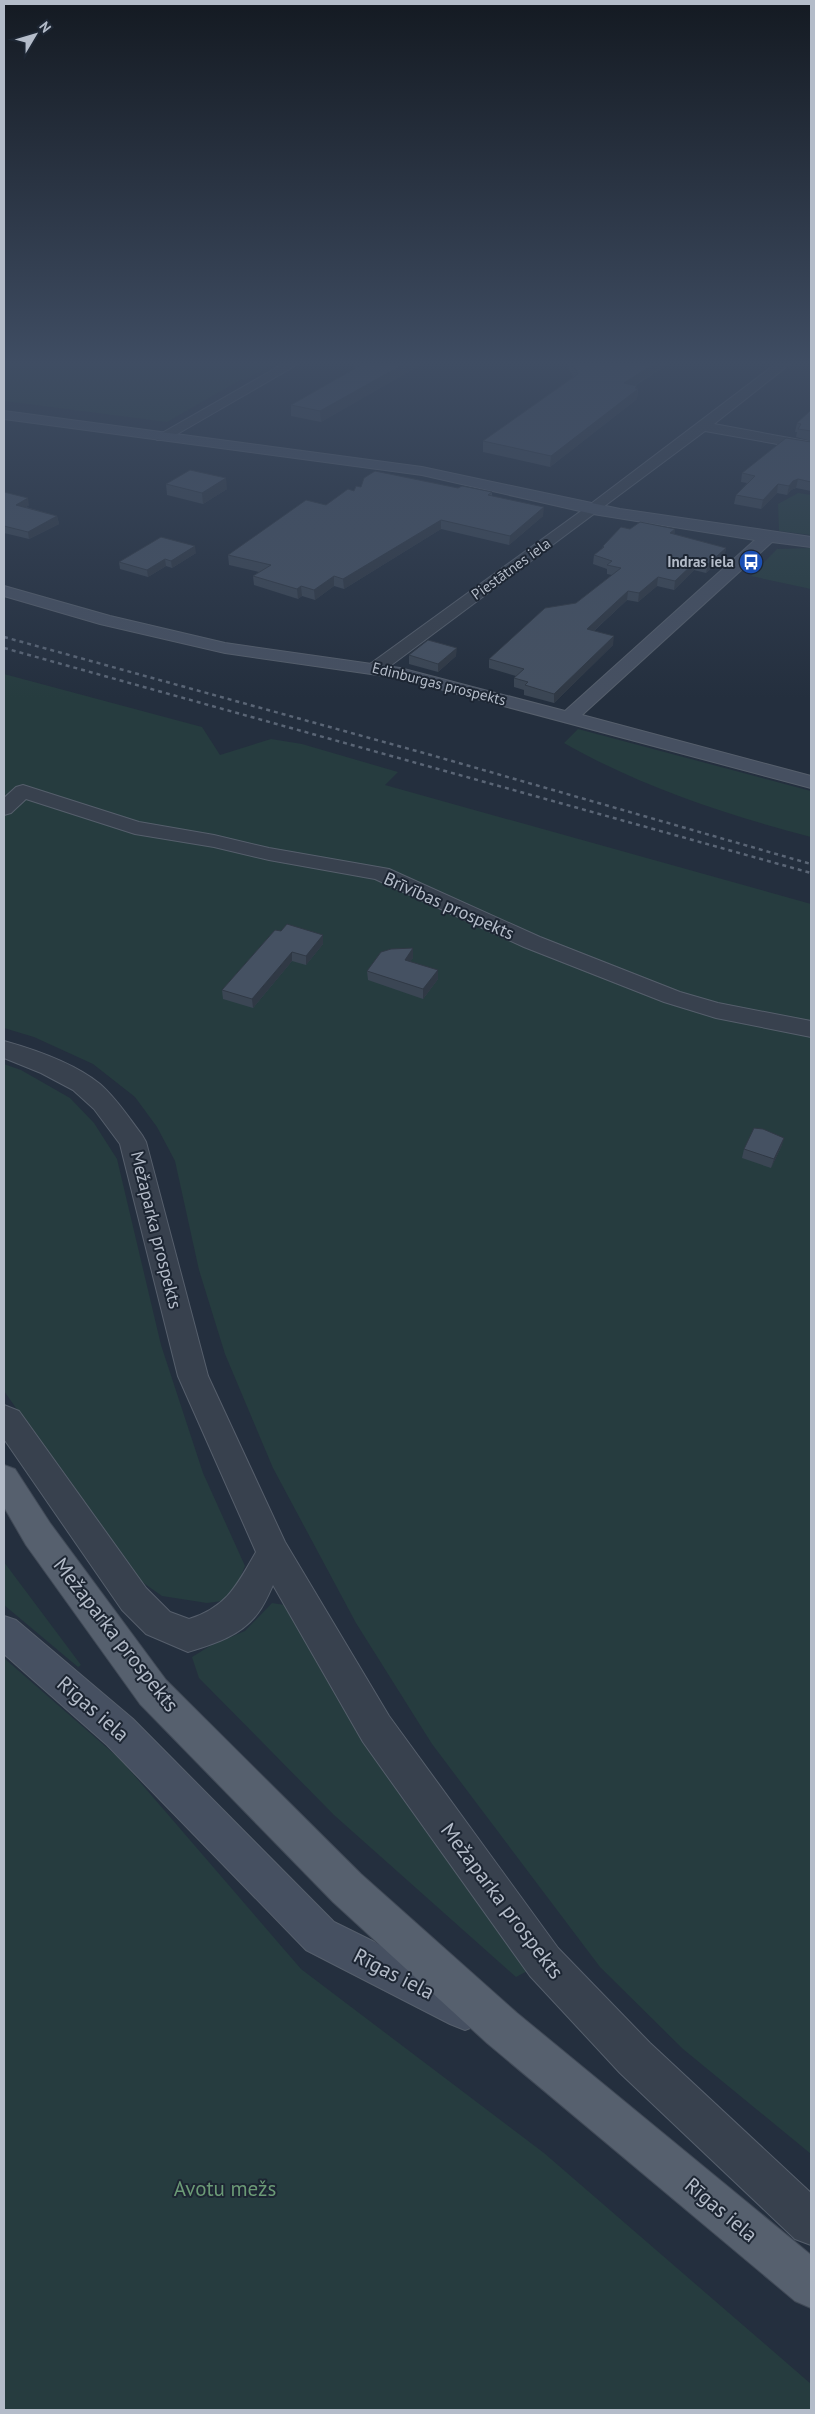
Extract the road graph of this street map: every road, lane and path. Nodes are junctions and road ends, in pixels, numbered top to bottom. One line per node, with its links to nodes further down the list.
1 (432, 473): 3 (street)
2 (640, 473): 3 (street, Piestātnes iela)
3 (593, 508): 4 (street); 7 (street, Piestātnes iela)
4 (768, 537): 5 (street); 8 (street)
5 (811, 542)
6 (4, 591): 7 (street, Edinburgas prospekts)
7 (376, 668): 8 (street, Edinburgas prospekts)
8 (569, 717): 9 (street, Edinburgas prospekts)
9 (811, 782)
10 (4, 808): 11 (street, Brīvības prospekts)
11 (811, 1030)
12 (4, 1049): 15 (street, Mežaparka prospekts)
13 (4, 1418): 15 (street, Mežaparka prospekts)
14 (4, 1478): 17 (main road, Mežaparka prospekts)
15 (274, 1553): 18 (street, Mežaparka prospekts)
16 (4, 1632): 17 (street, Rīgas iela)
17 (502, 2028): 19 (main road, Rīgas iela)
18 (811, 2223)
19 (811, 2285)

